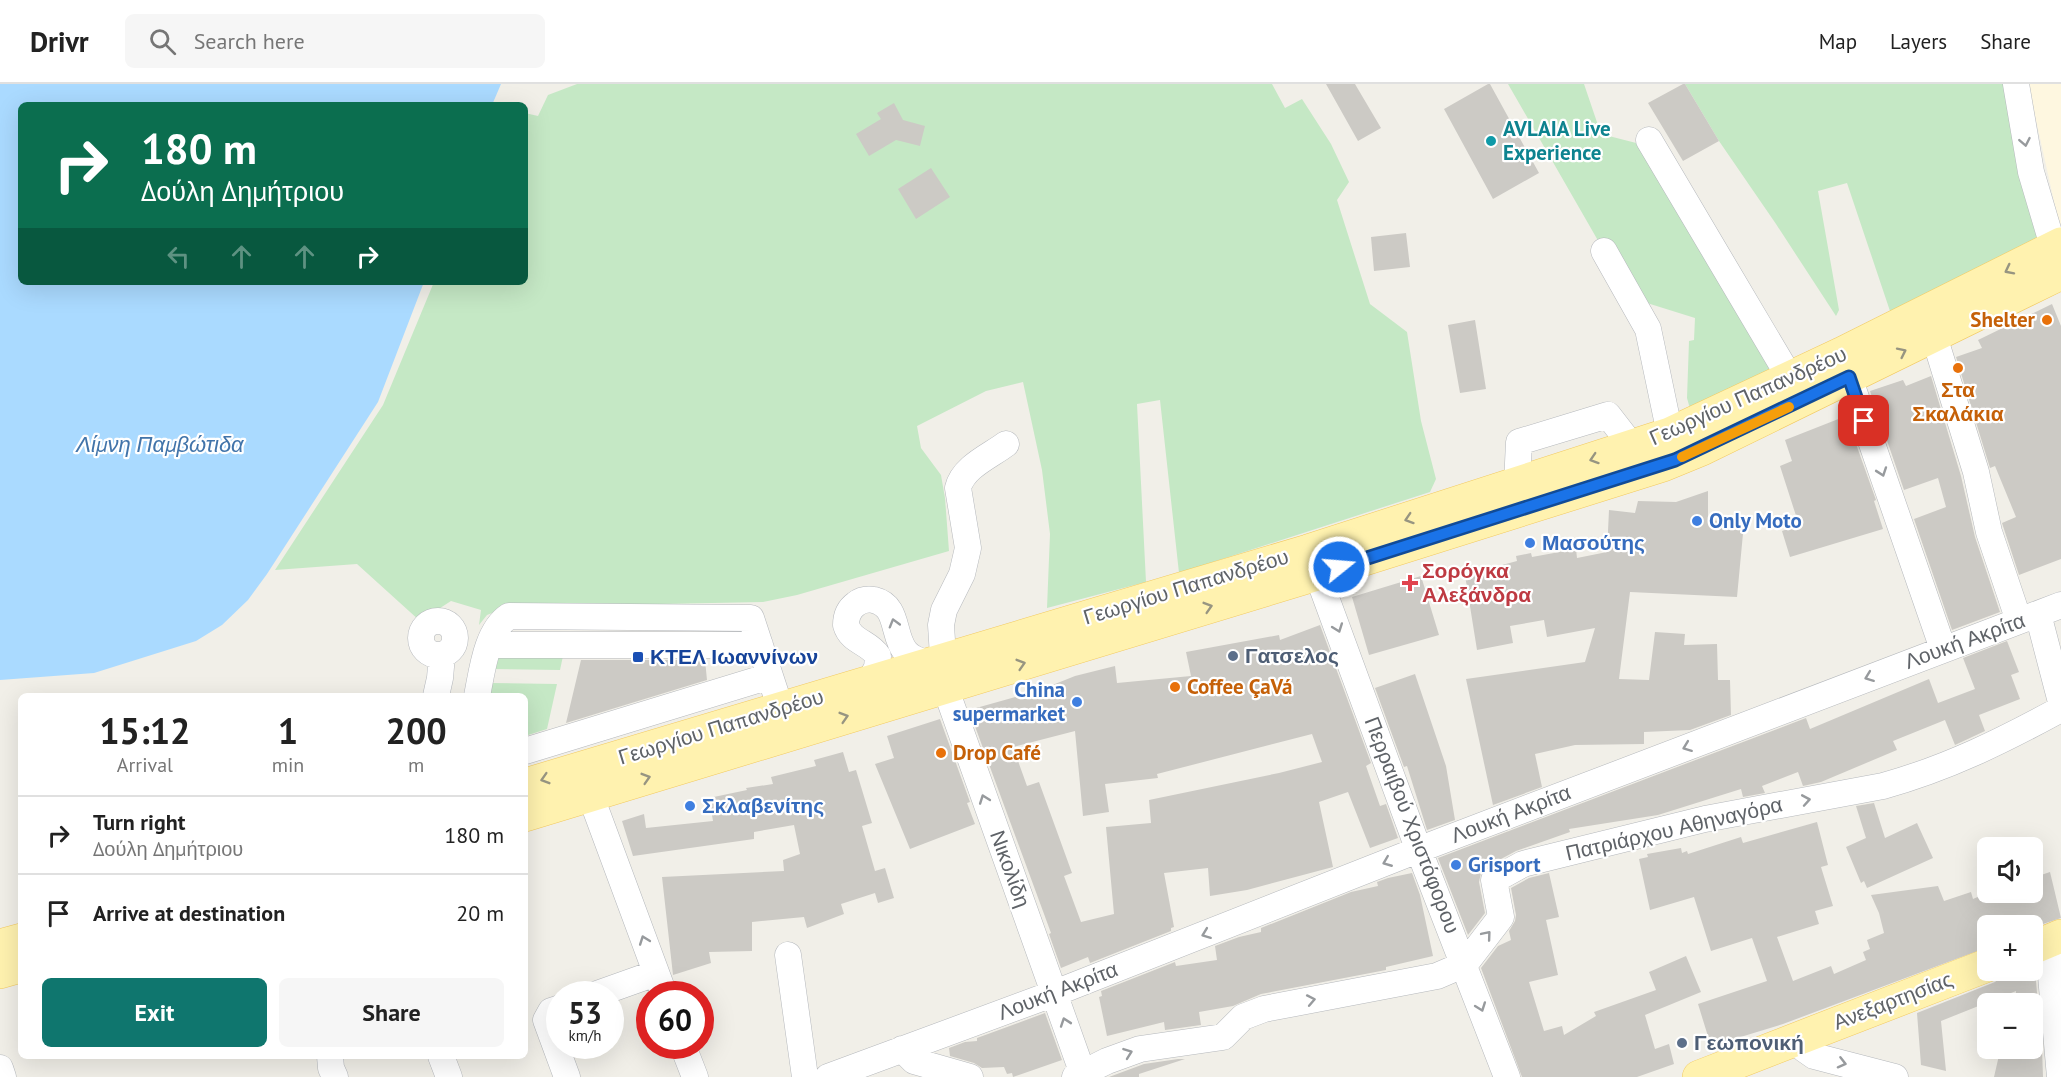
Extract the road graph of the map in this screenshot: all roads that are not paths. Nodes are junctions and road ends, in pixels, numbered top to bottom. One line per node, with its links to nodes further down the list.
1 (2016, 84): 4 (street, one-way to 4)
2 (1649, 140): 7 (street)
3 (1604, 251): 8 (street)
4 (2059, 259): 5 (main road, Γεωργίου Παπανδρέου); 6 (main road, Γεωργίου Παπανδρέου, one-way to 6)
5 (1934, 336): 6 (main road, Γεωργίου Παπανδρέου, one-way to 5); 11 (street)
6 (1845, 366): 7 (main road, Γεωργίου Παπανδρέου); 10 (main road, Γεωργίου Παπανδρέου); 12 (street, one-way to 12)
7 (1790, 378): 8 (main road, Γεωργίου Παπανδρέου)
8 (1670, 434): 10 (main road, Γεωργίου Παπανδρέου, one-way to 10)
9 (1006, 444): 14 (street, Νικολίδη)
10 (1313, 562): 14 (main road, Γεωργίου Παπανδρέου); 26 (street, Περραιβού Χριστόφορου, one-way to 26)
11 (2040, 613): 12 (street, Λουκή Ακρίτα); 19 (street)
12 (1943, 649): 26 (street, Λουκή Ακρίτα, one-way to 26)
13 (442, 655): 17 (street)
14 (939, 670): 16 (main road, Γεωργίου Παπανδρέου); 16 (street, one-way to 16); 21 (main road, Γεωργίου Παπανδρέου, one-way to 14); 36 (street, Νικολίδη, one-way to 14)
15 (770, 676): 18 (street); 21 (street); 22 (street)
16 (869, 682): 21 (main road, Γεωργίου Παπανδρέου)
17 (437, 693)
18 (478, 693)
19 (2061, 702)
20 (2061, 709): 31 (street, Πατριάρχου Αθηναγόρα, one-way to 20)
21 (784, 722): 23 (main road, Γεωργίου Παπανδρέου)
22 (528, 750)
23 (585, 782): 24 (main road, Γεωργίου Παπανδρέου, one-way to 24); 25 (main road, Γεωργίου Παπανδρέου); 35 (street, one-way to 23)
24 (528, 786)
25 (528, 813)
26 (1419, 849): 31 (street, Περραιβού Χριστόφορου); 36 (street, Λουκή Ακρίτα, one-way to 36)
27 (18, 941): 29 (main road)
28 (2047, 942): 56 (street)
29 (0, 946)
30 (788, 956): 51 (street)
31 (1464, 964): 45 (street, Πατριάρχου Αθηναγόρα, one-way to 31); 54 (street, Περραιβού Χριστόφορου, one-way to 54)
32 (18, 967): 34 (main road)
33 (1977, 968): 37 (main road, Ανεξαρτησίας)
34 (0, 972)
35 (659, 981)
36 (1055, 993): 38 (street, Λουκή Ακρίτα); 45 (street, Νικολίδη, one-way to 36)
37 (1798, 1038): 44 (main road, Ανεξαρτησίας); 55 (street, one-way to 55)
38 (902, 1049): 52 (street, Λουκή Ακρίτα); 53 (street)
39 (331, 1059): 47 (street)
40 (442, 1059): 48 (street)
41 (560, 1059): 49 (street)
42 (688, 1059): 50 (street)
43 (0, 1068): 46 (street)
44 (1711, 1075)
45 (1080, 1076)
46 (3, 1077)
47 (334, 1077)
48 (449, 1077)
49 (567, 1077)
50 (695, 1077)
51 (805, 1077)
52 (828, 1077)
53 (970, 1077)
54 (1507, 1077)
55 (1895, 1077)
56 (2060, 1077)

